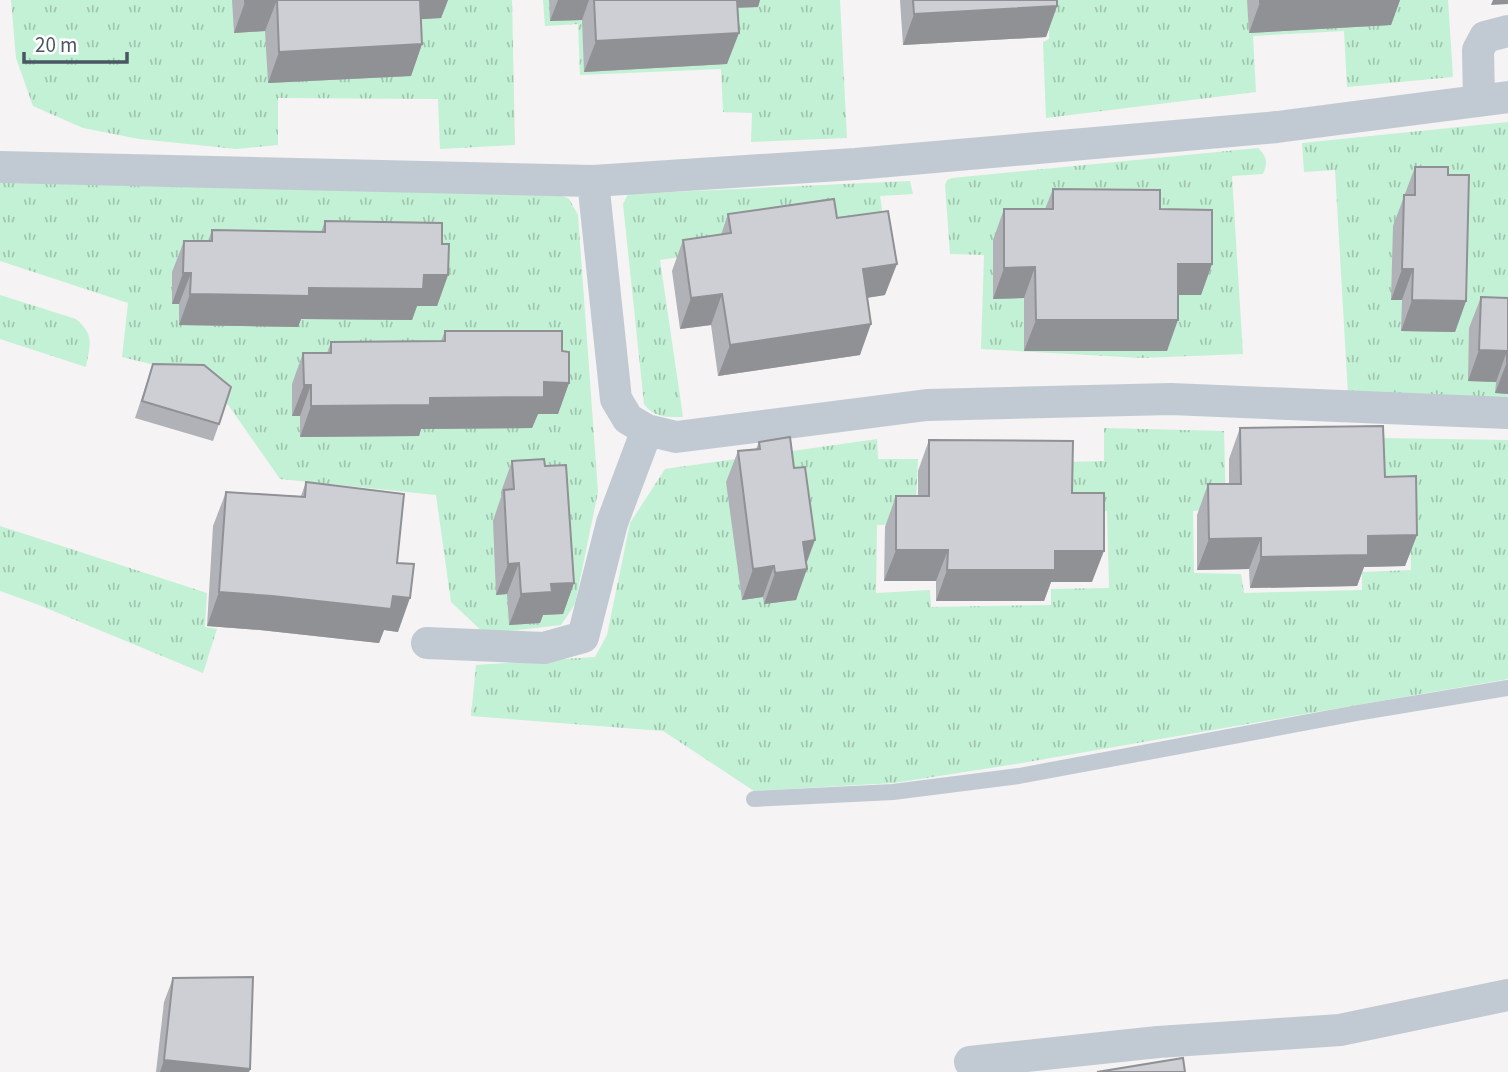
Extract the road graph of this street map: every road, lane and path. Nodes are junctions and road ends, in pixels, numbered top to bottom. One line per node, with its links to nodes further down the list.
1 (1508, 31): 2 (street)
2 (1493, 99): 4 (street)
3 (0, 167): 4 (street)
4 (593, 181): 6 (street)
5 (1508, 413): 6 (street)
6 (647, 430): 7 (street)
7 (426, 643)
8 (1508, 688): 9 (lane)
9 (754, 799)
10 (1508, 995): 11 (street)
11 (970, 1062)

